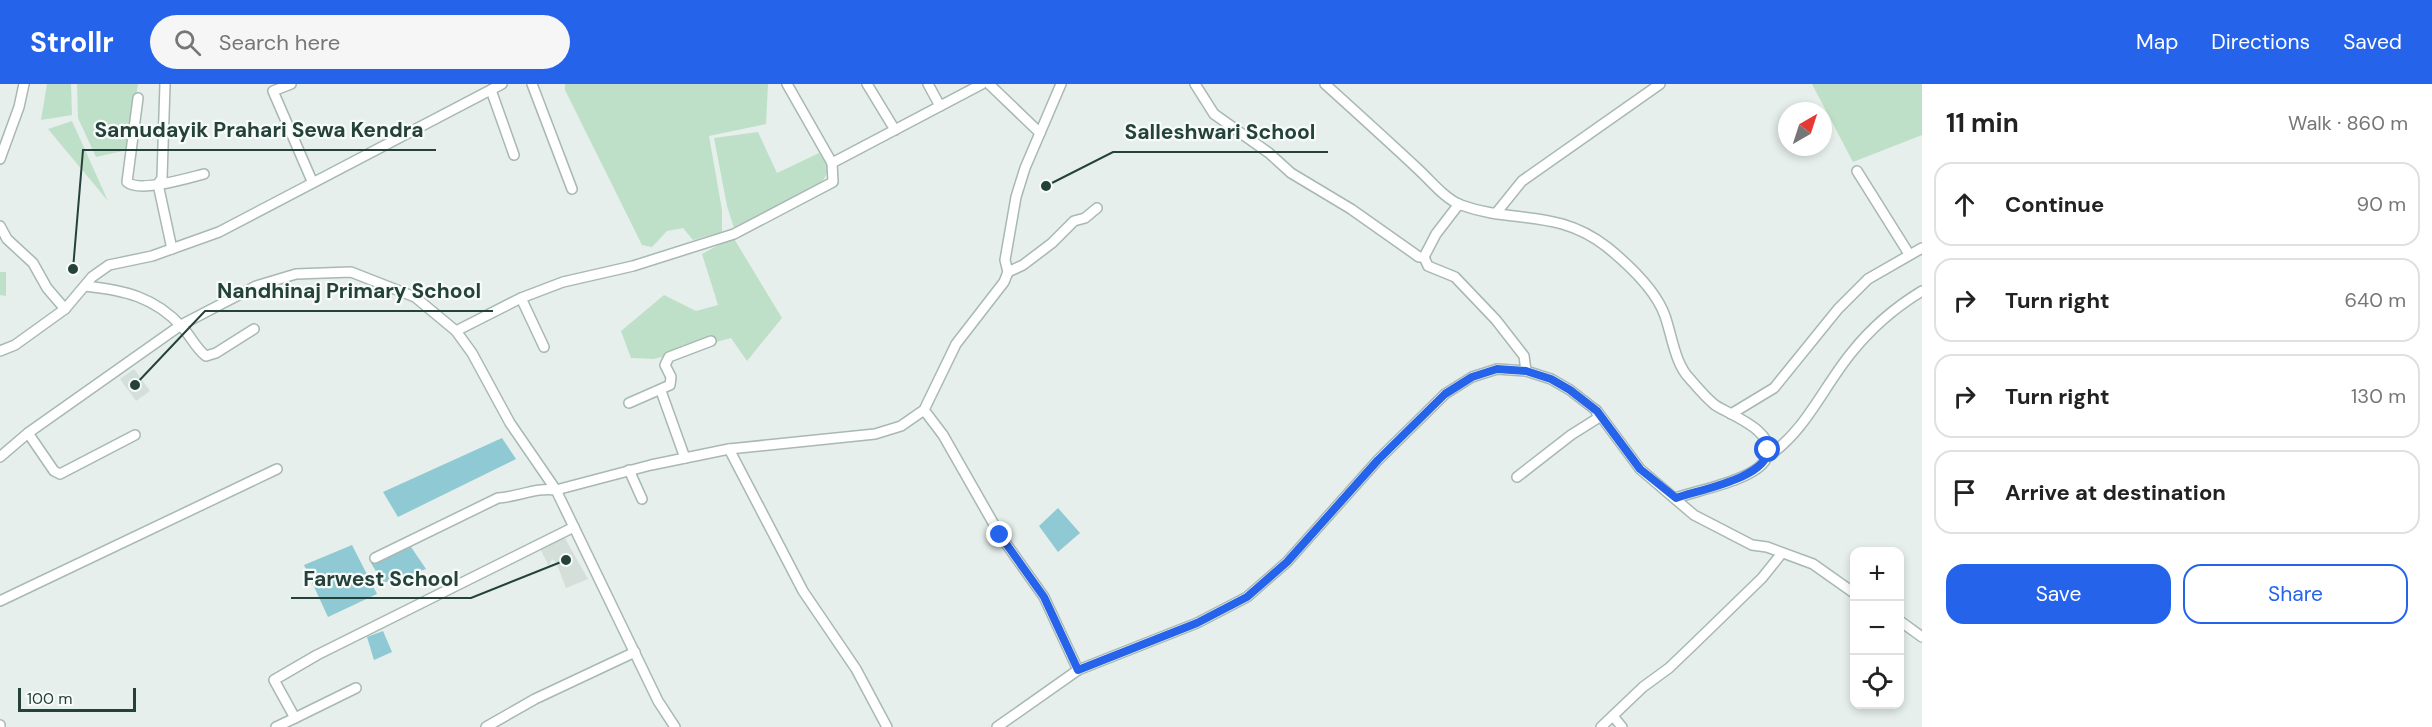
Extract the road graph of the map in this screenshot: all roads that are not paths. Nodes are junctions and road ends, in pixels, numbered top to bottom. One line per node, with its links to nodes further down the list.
1 (24, 84): 22 (street)
2 (165, 84): 27 (street)
3 (291, 84): 15 (street)
4 (502, 84): 16 (street)
5 (532, 84): 28 (street)
6 (787, 84): 23 (street)
7 (867, 84): 19 (street)
8 (928, 84): 18 (street)
9 (982, 84): 18 (street)
10 (989, 84): 20 (street)
11 (1061, 84): 20 (street)
12 (1195, 84): 36 (street)
13 (1325, 84): 29 (street)
14 (1660, 84): 31 (street)
15 (272, 88): 26 (street)
16 (490, 90): 21 (street); 26 (street)
17 (138, 98): 27 (street)
18 (940, 106): 19 (street)
19 (895, 130): 23 (street)
20 (1040, 133): 37 (street)
21 (514, 155)
22 (0, 159)
23 (832, 163): 40 (street)
24 (1857, 171): 35 (street)
25 (204, 174): 27 (street)
26 (312, 182): 34 (street)
27 (158, 184): 34 (street)
28 (572, 189)
29 (1459, 204): 31 (street); 36 (street)
30 (1097, 208): 37 (street)
31 (1497, 212): 53 (street)
32 (0, 226): 41 (street)
33 (1922, 248): 35 (street)
34 (172, 249): 38 (street)
35 (1909, 254): 53 (street)
36 (1424, 257): 48 (street)
37 (1008, 272): 51 (street)
38 (85, 286): 41 (street); 42 (street)
39 (1922, 291): 58 (street)
40 (521, 298): 44 (street); 46 (street)
41 (65, 309): 47 (street)
42 (181, 325): 43 (street); 44 (street); 54 (street)
43 (254, 329)
44 (456, 331): 63 (street)
45 (711, 342): 49 (street)
46 (544, 347)
47 (0, 351)
48 (1526, 371): 52 (street); 74 (street)
49 (661, 391): 50 (street); 59 (street)
50 (629, 403)
51 (924, 410): 56 (street); 74 (street)
52 (1596, 410): 62 (street); 64 (street)
53 (1731, 414): 58 (street)
54 (28, 433): 55 (street); 57 (street)
55 (135, 435)
56 (729, 449): 59 (street); 81 (street)
57 (2, 454)
58 (1767, 457): 64 (street)
59 (685, 458): 61 (street)
60 (277, 469): 70 (street)
61 (629, 470): 63 (street); 65 (street)
62 (1517, 477)
63 (556, 490): 66 (street); 68 (street)
64 (1676, 498): 67 (street)
65 (642, 499)
66 (574, 527): 73 (street); 77 (street)
67 (1782, 553): 69 (street); 76 (street)
68 (375, 558)
69 (1850, 589)
70 (0, 601)
71 (1904, 624): 72 (street)
72 (1922, 637)
73 (635, 652): 79 (street); 80 (street)
74 (1078, 670): 82 (street)
75 (356, 688): 77 (street)
76 (1613, 716): 83 (street); 84 (street)
77 (295, 718): 78 (street)
78 (276, 727)
79 (486, 727)
80 (675, 727)
81 (887, 727)
82 (997, 727)
83 (1601, 727)
84 (1622, 727)

